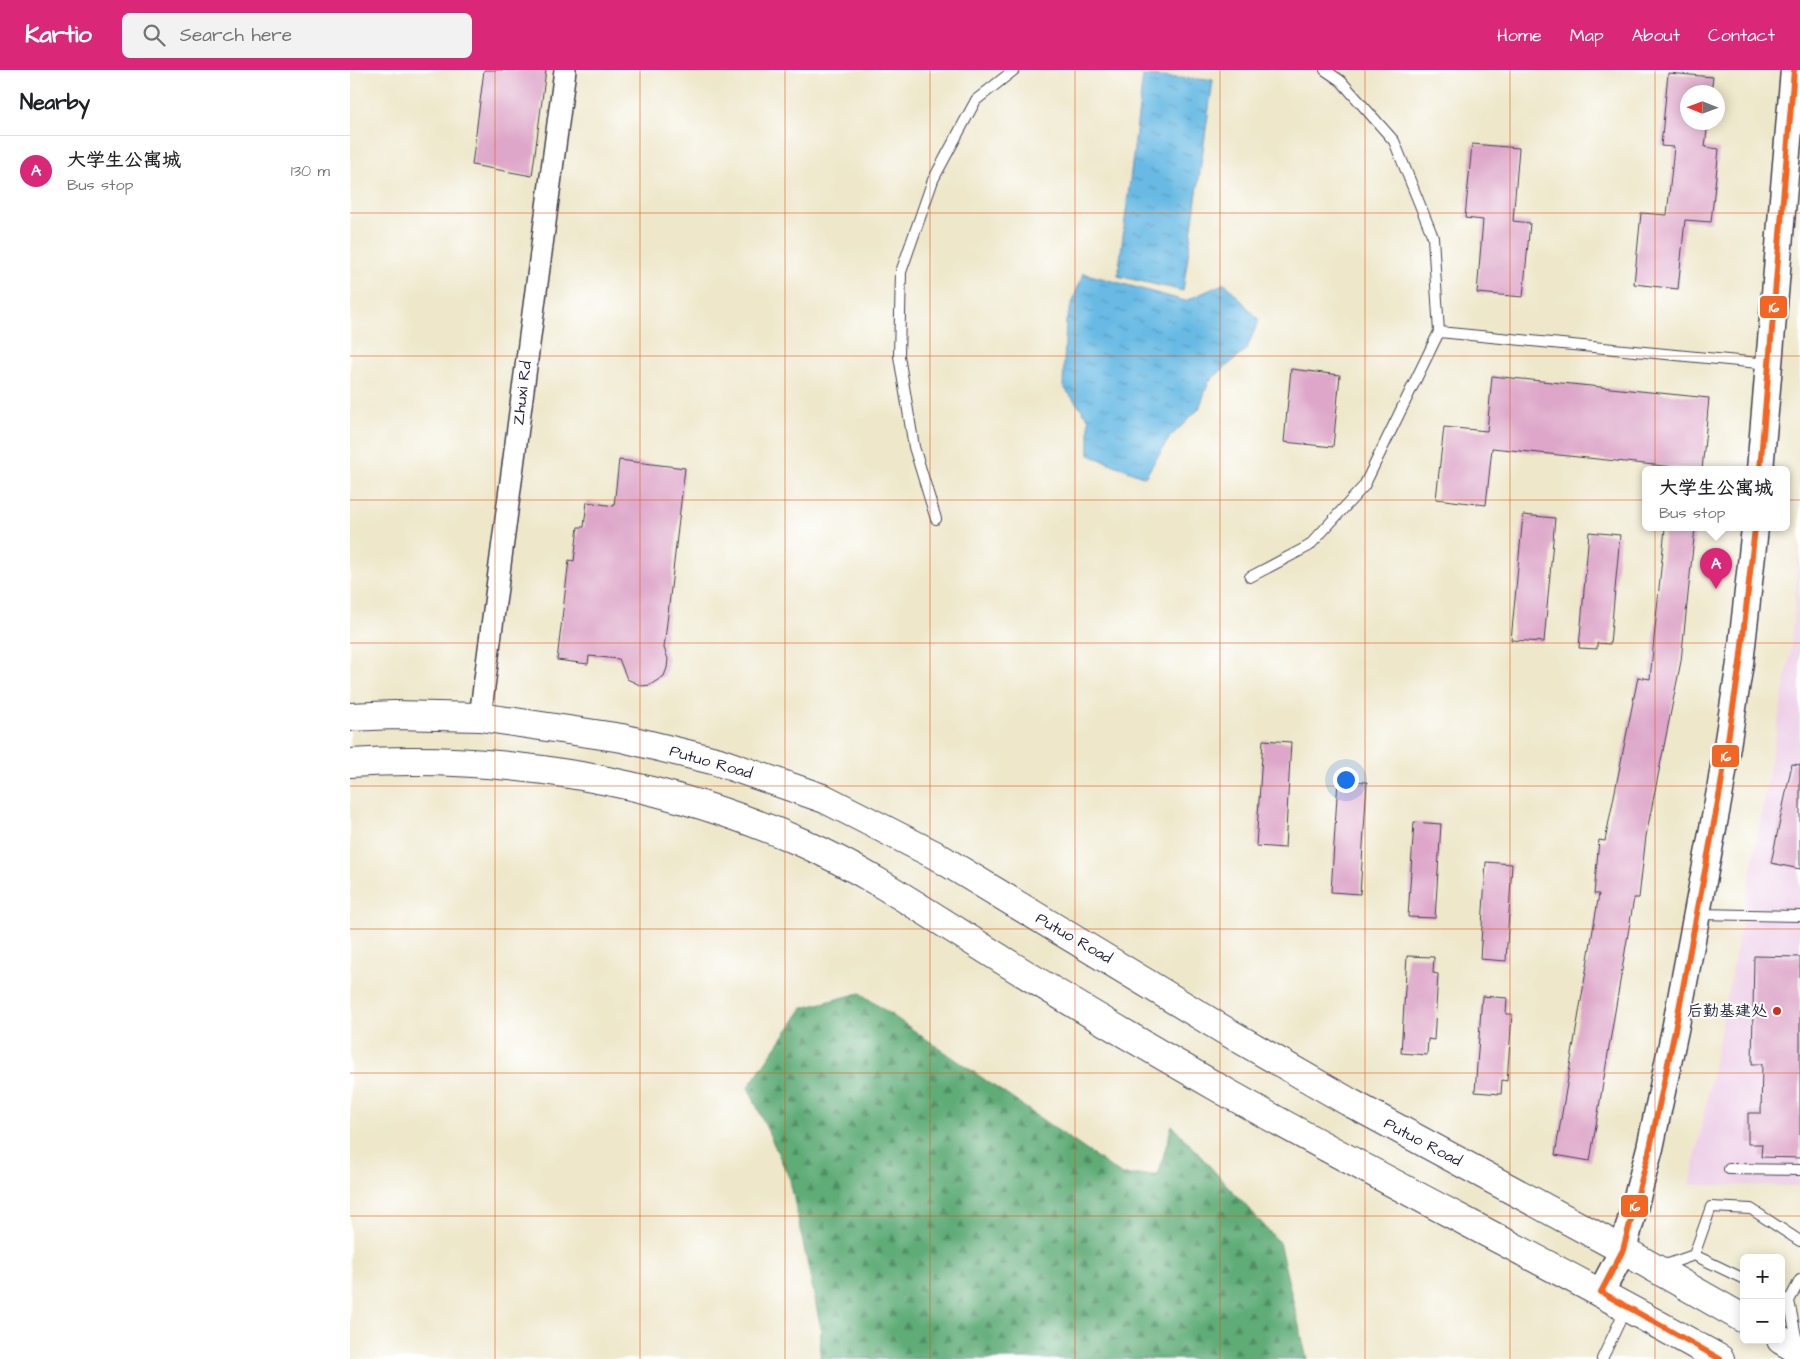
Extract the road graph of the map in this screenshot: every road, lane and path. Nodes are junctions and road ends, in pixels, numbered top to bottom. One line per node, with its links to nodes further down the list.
1 (565, 70): 12 (street, Zhuxi Rd)
2 (1014, 70): 8 (lane)
3 (1325, 70): 5 (lane)
4 (1794, 70): 6 (street)
5 (1439, 332): 6 (lane); 10 (lane)
6 (1770, 364): 7 (street)
7 (1760, 466)
8 (936, 519)
9 (1755, 531): 14 (street)
10 (1250, 576)
11 (350, 717): 12 (main road, Putuo Road)
12 (480, 717): 19 (main road, Putuo Road)
13 (350, 763): 24 (main road)
14 (1697, 914): 15 (lane); 19 (street)
15 (1800, 916)
16 (1729, 1169): 17 (lane)
17 (1800, 1170)
18 (1800, 1241): 20 (lane)
19 (1623, 1250): 21 (main road, Putuo Road); 24 (street)
20 (1694, 1255): 21 (lane); 22 (lane)
21 (1655, 1268): 27 (main road, Putuo Road)
22 (1740, 1277)
23 (1800, 1280): 25 (lane)
24 (1601, 1292): 26 (main road)
25 (1785, 1299): 28 (lane)
26 (1627, 1306): 29 (lane); 30 (main road)
27 (1740, 1317)
28 (1794, 1350)
29 (1602, 1359)
30 (1720, 1359)

